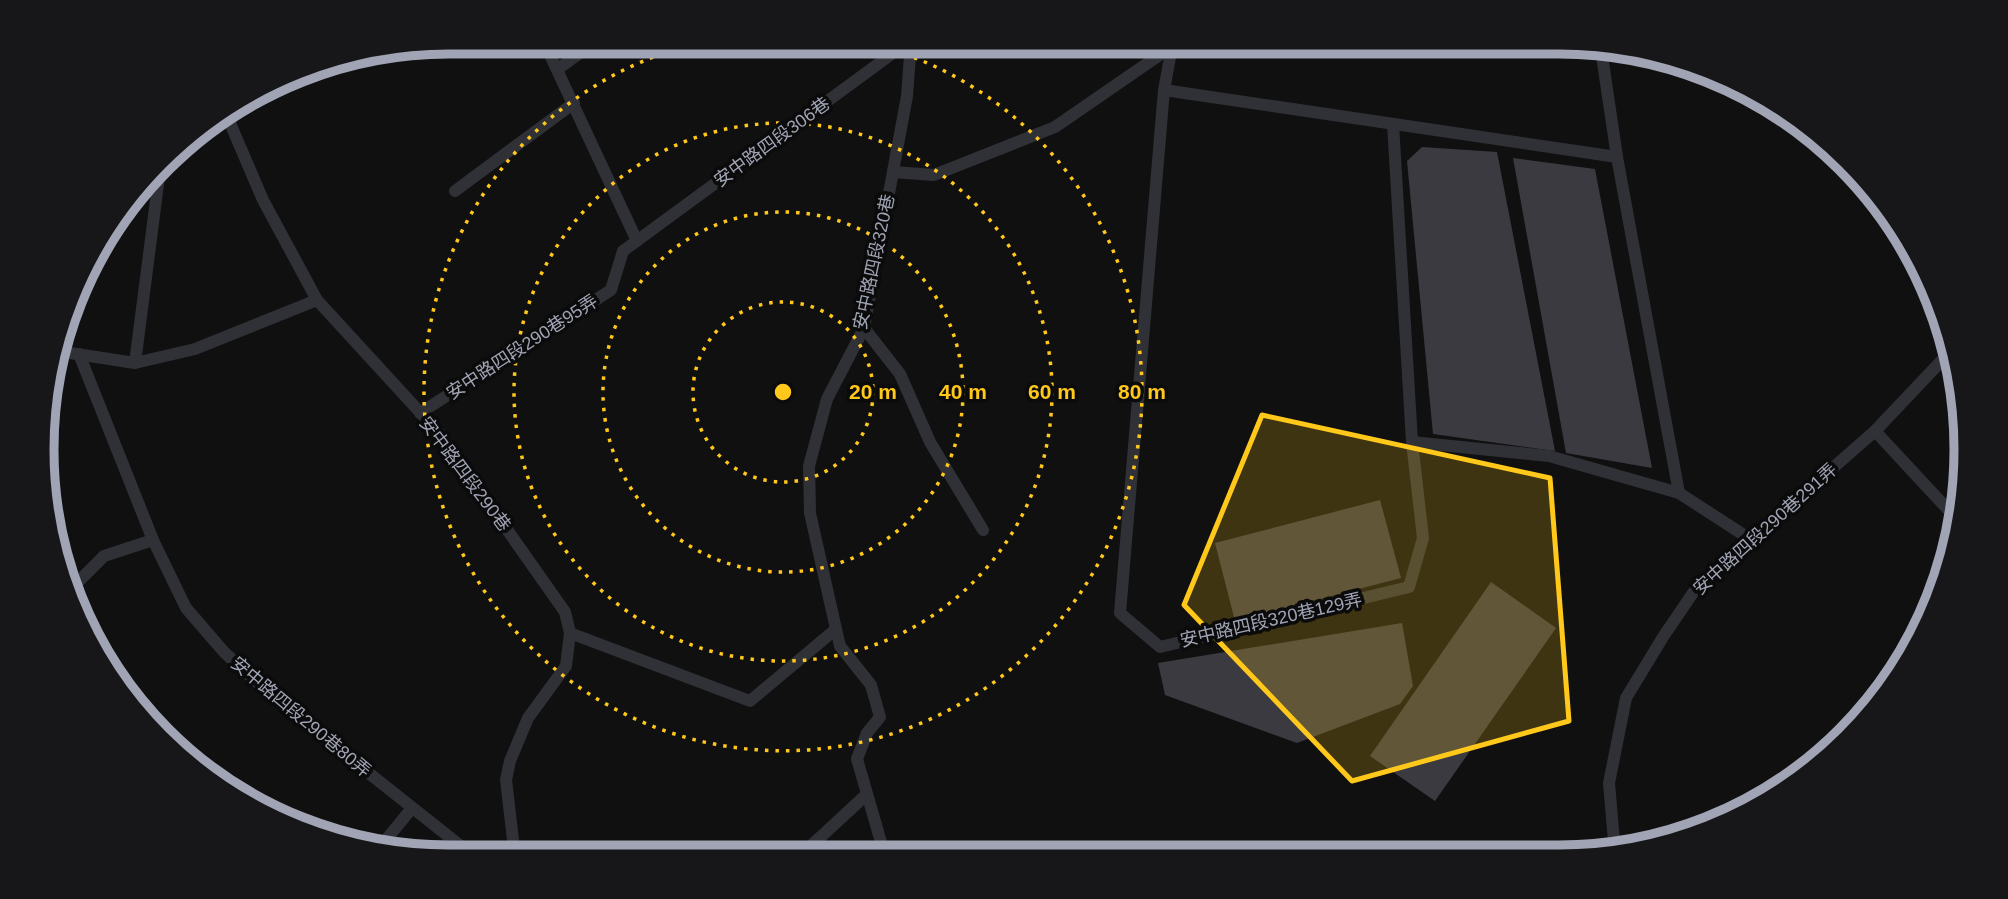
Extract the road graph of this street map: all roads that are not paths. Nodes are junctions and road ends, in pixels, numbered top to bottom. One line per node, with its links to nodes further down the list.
1 (550, 54): 8 (lane)
2 (578, 54): 8 (lane)
3 (893, 54): 17 (lane, 安中路四段306巷)
4 (909, 54): 14 (lane, 安中路四段320巷)
5 (1161, 54): 14 (lane, 安中路四段320巷129弄)
6 (1172, 54): 9 (lane, 安中路四段320巷129弄)
7 (1602, 57): 13 (lane)
8 (558, 69): 10 (lane)
9 (1164, 90): 12 (lane); 26 (lane, 安中路四段320巷129弄)
10 (574, 103): 16 (lane); 17 (lane)
11 (229, 121): 18 (lane, 安中路四段290巷)
12 (1392, 124): 13 (lane); 26 (lane, 安中路四段320巷129弄)
13 (1617, 157): 27 (lane)
14 (893, 172): 19 (lane, 安中路四段320巷)
15 (158, 182): 23 (lane)
16 (455, 191)
17 (637, 241): 24 (lane, 安中路四段290巷95弄)
18 (317, 300): 23 (lane); 24 (lane, 安中路四段290巷)
19 (864, 328): 29 (lane); 33 (lane, 安中路四段320巷)
20 (67, 352): 21 (lane)
21 (79, 354): 23 (lane); 30 (lane, 安中路四段290巷80弄)
22 (1943, 359): 25 (lane, 安中路四段290巷291弄)
23 (135, 363)
24 (420, 413): 34 (lane, 安中路四段290巷)
25 (1875, 431): 28 (lane); 31 (lane, 安中路四段290巷291弄)
26 (1412, 442): 27 (lane)
27 (1679, 493): 31 (lane)
28 (1949, 510)
29 (984, 530)
30 (152, 540): 32 (lane); 36 (lane, 安中路四段290巷80弄)
31 (1750, 540): 38 (lane, 安中路四段290巷291弄)
32 (77, 583)
33 (836, 629): 34 (lane); 35 (lane, 安中路四段320巷)
34 (570, 633): 40 (lane)
35 (866, 795): 41 (lane); 42 (lane, 安中路四段320巷)
36 (412, 808): 37 (lane); 39 (lane, 安中路四段290巷80弄)
37 (387, 839)
38 (1614, 840)
39 (459, 845)
40 (514, 845)
41 (812, 845)
42 (882, 845)

